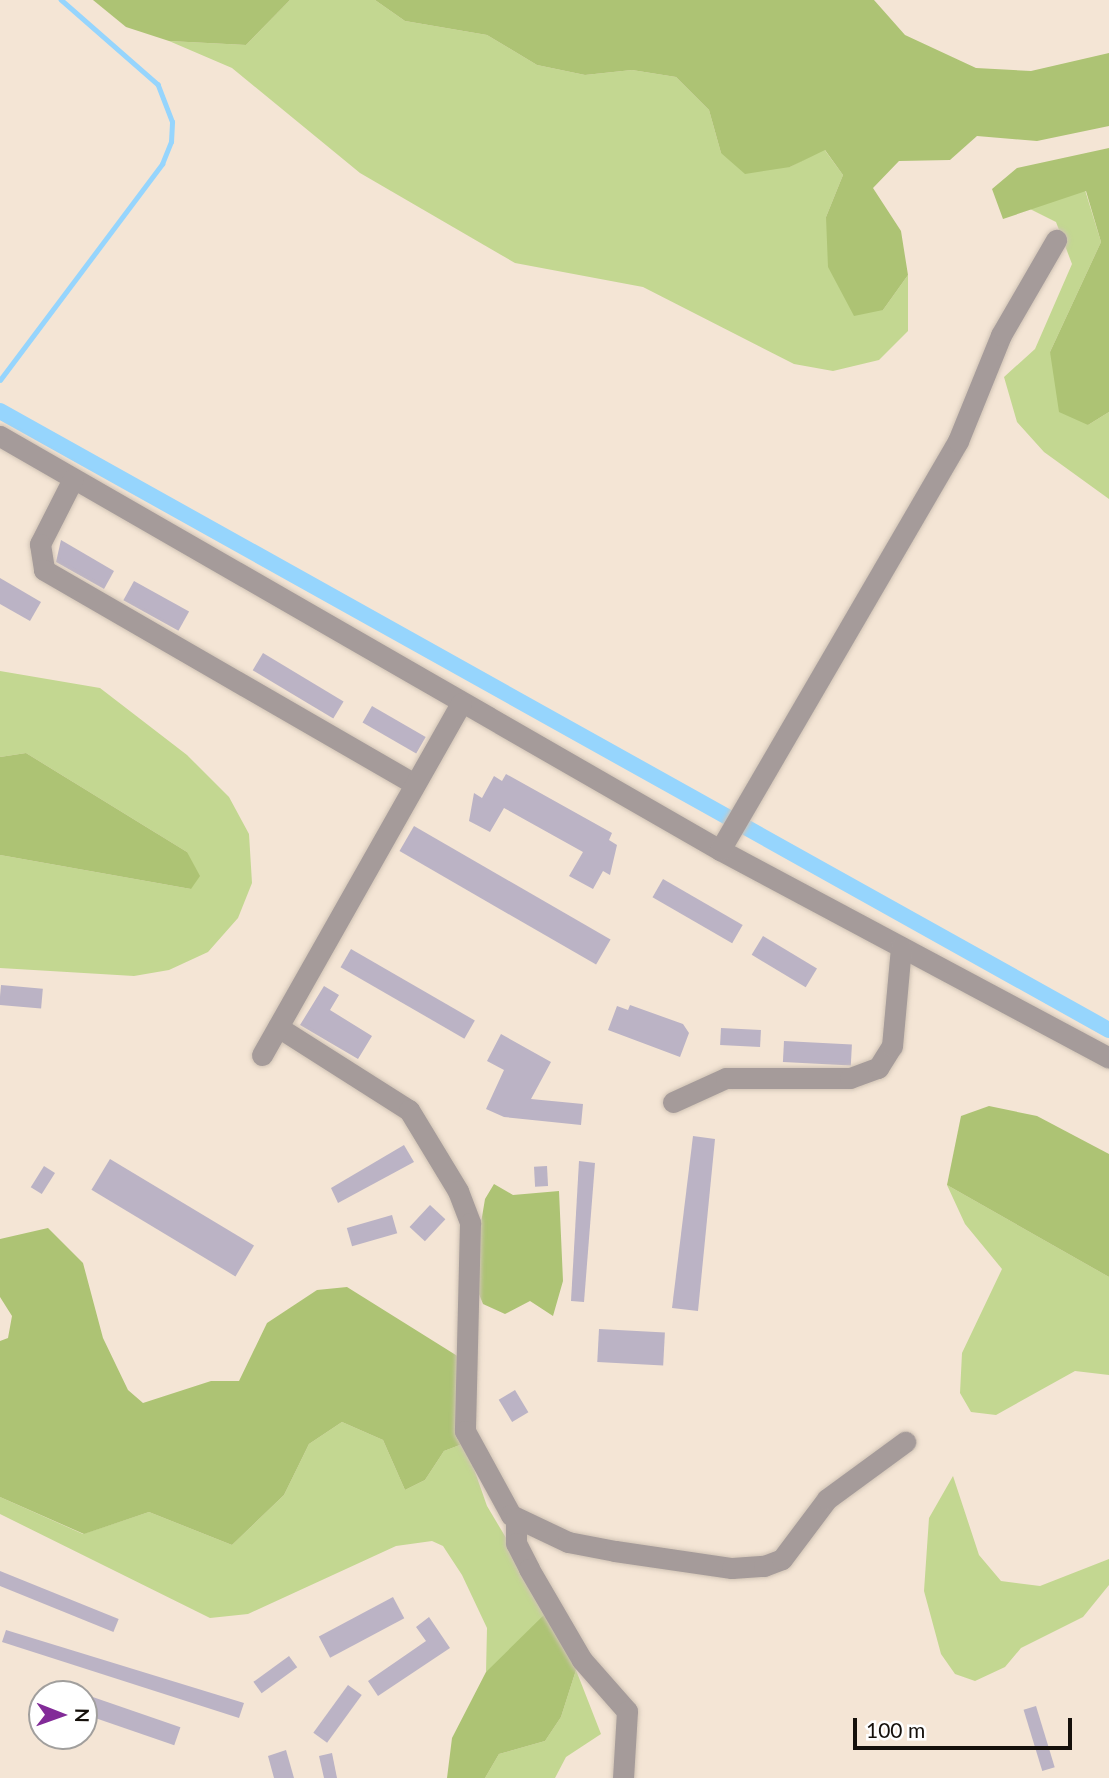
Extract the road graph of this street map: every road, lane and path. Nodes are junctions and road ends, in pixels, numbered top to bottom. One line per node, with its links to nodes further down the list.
1 (1056, 240): 6 (street)
2 (0, 436): 3 (street)
3 (73, 479): 4 (street); 5 (street)
4 (461, 703): 5 (street); 6 (street)
5 (414, 784): 8 (street)
6 (723, 846): 7 (street)
7 (901, 947): 10 (street); 11 (street)
8 (278, 1027): 9 (street); 13 (street)
9 (262, 1055)
10 (1109, 1058)
11 (673, 1102)
12 (905, 1442): 13 (street)
13 (516, 1518): 14 (street)
14 (623, 1778)

